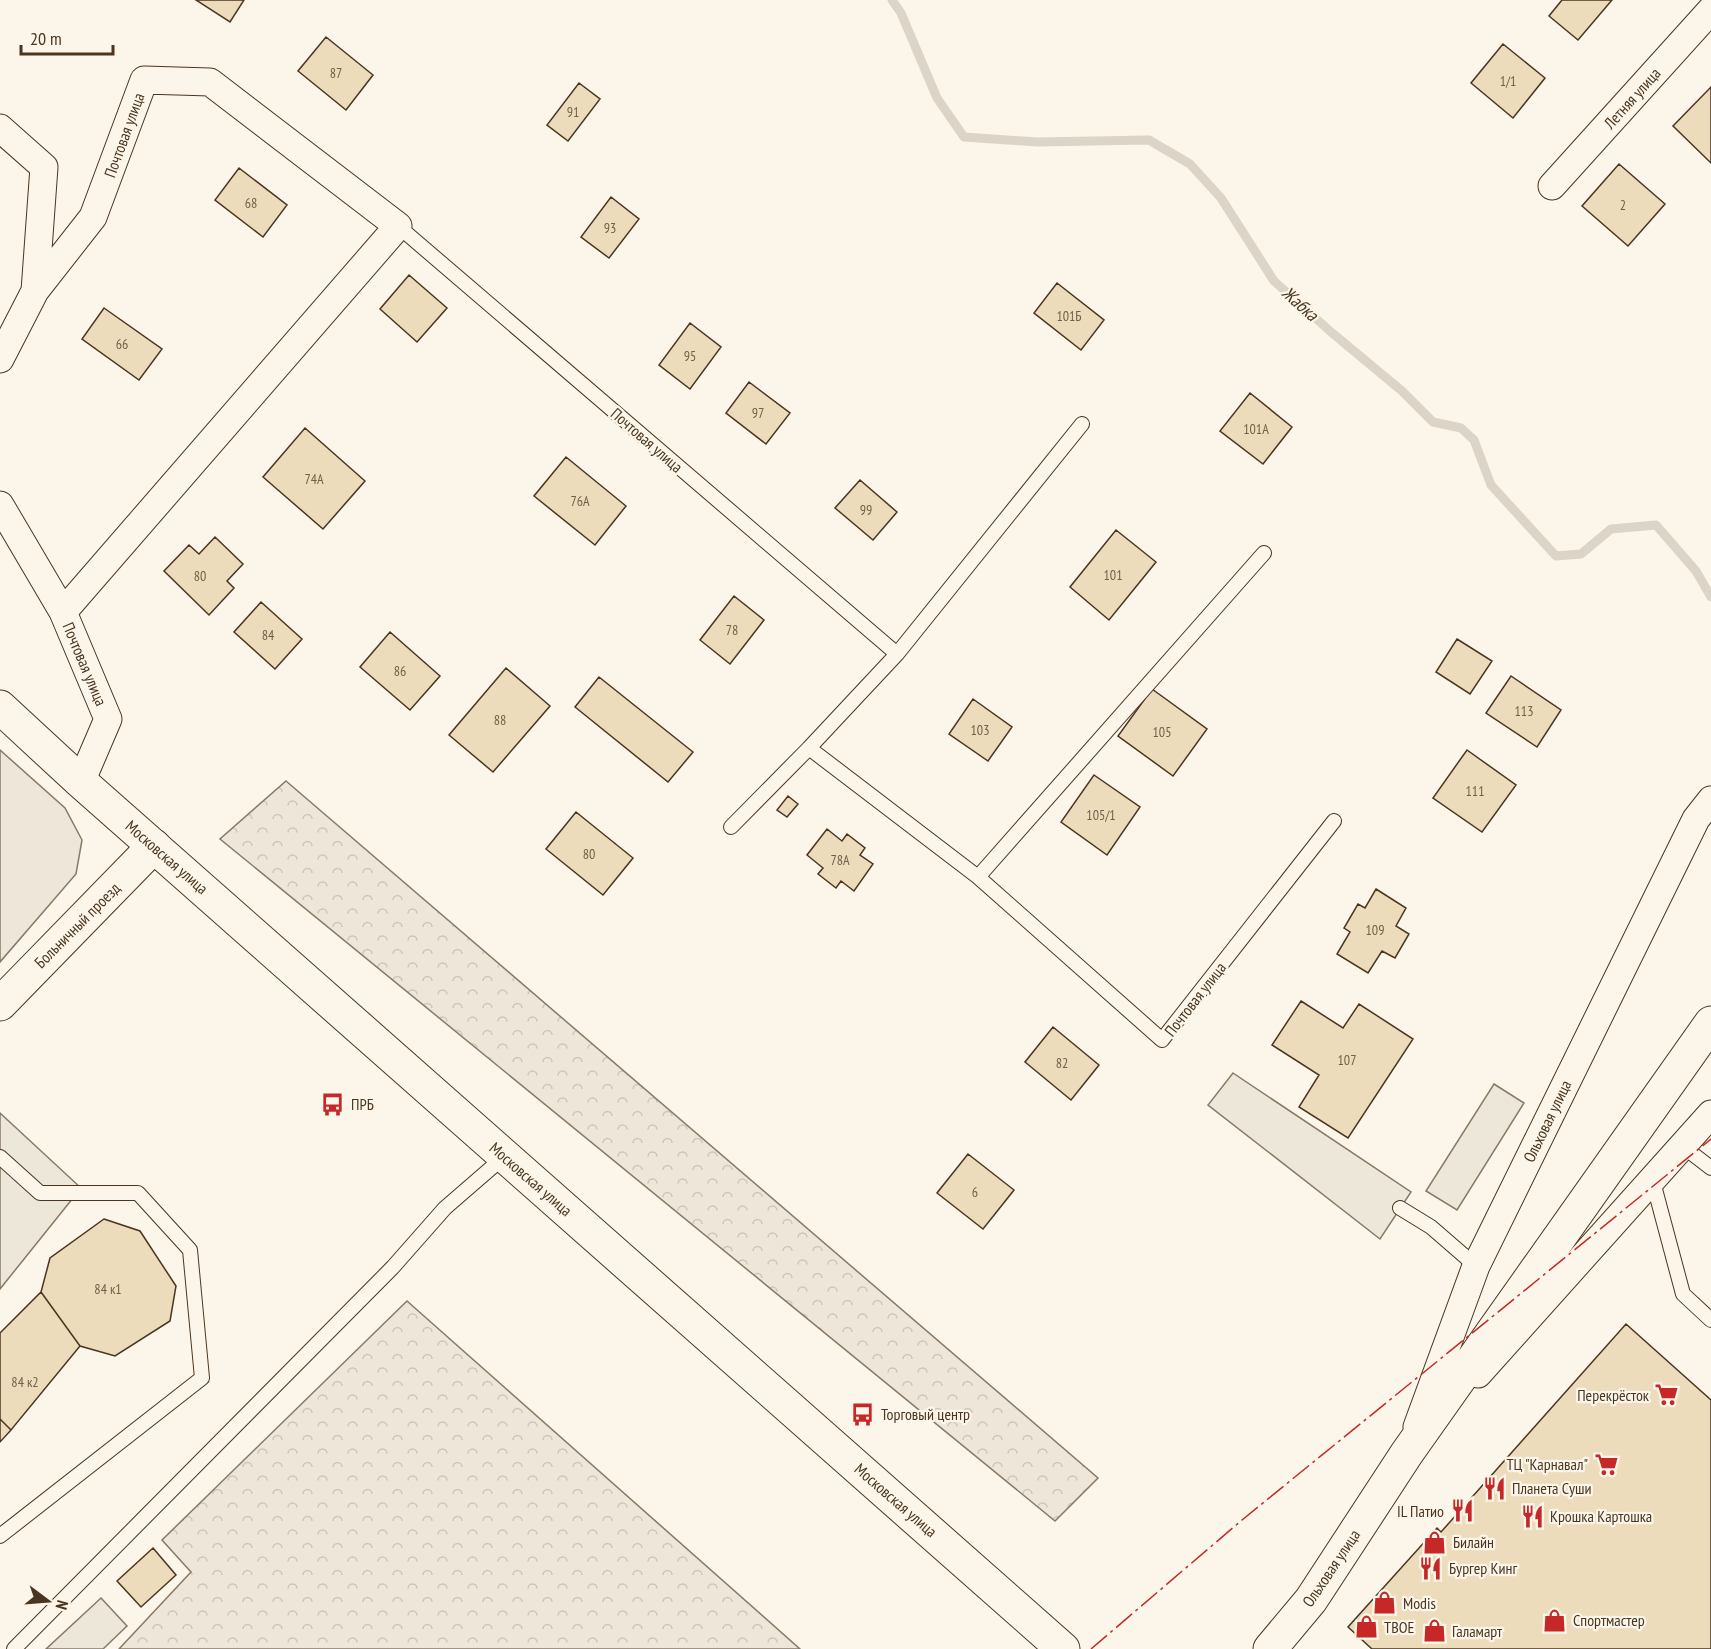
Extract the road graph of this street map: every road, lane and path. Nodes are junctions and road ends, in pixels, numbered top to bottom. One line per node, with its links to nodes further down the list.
1 (1711, 10): 3 (street, Летняя улица)
2 (0, 128): 5 (street, Почтовая улица)
3 (1552, 186)
4 (398, 226): 5 (street, Почтовая улица); 10 (street, Почтовая улица); 11 (lane, Почтовая улица)
5 (34, 291): 6 (street, Почтовая улица)
6 (0, 359)
7 (1082, 423): 11 (lane)
8 (0, 505): 10 (street, Почтовая улица)
9 (1264, 553): 19 (lane)
10 (63, 612): 14 (street, Почтовая улица)
11 (897, 654): 13 (lane)
12 (0, 707): 14 (main road, Московская улица)
13 (809, 748): 17 (lane); 19 (lane, Почтовая улица)
14 (81, 782): 18 (main road, Московская улица)
15 (1711, 800): 29 (street, Ольховая улица)
16 (1334, 821): 19 (lane, Почтовая улица)
17 (731, 827)
18 (154, 846): 20 (main road, Больничный проезд); 24 (main road, Московская улица)
19 (978, 877)
20 (0, 1004)
21 (1711, 1023): 31 (main road, Ольховая улица)
22 (1711, 1114): 23 (street, Ольховая улица)
23 (1681, 1145): 26 (lane); 27 (street, Ольховая улица)
24 (505, 1156): 34 (lane); 35 (main road, Московская улица)
25 (0, 1157): 32 (lane)
26 (1711, 1167)
27 (1652, 1178): 30 (lane); 31 (street, Ольховая улица)
28 (1400, 1208): 29 (lane)
29 (1476, 1266): 31 (street, Ольховая улица)
30 (1711, 1320)
31 (1407, 1453): 33 (main road, Ольховая улица)
32 (0, 1536)
33 (1297, 1617): 36 (main road); 37 (main road, Ольховая улица); 38 (main road)
34 (14, 1649)
35 (1063, 1649)
36 (1245, 1649)
37 (1270, 1649)
38 (1284, 1649)

